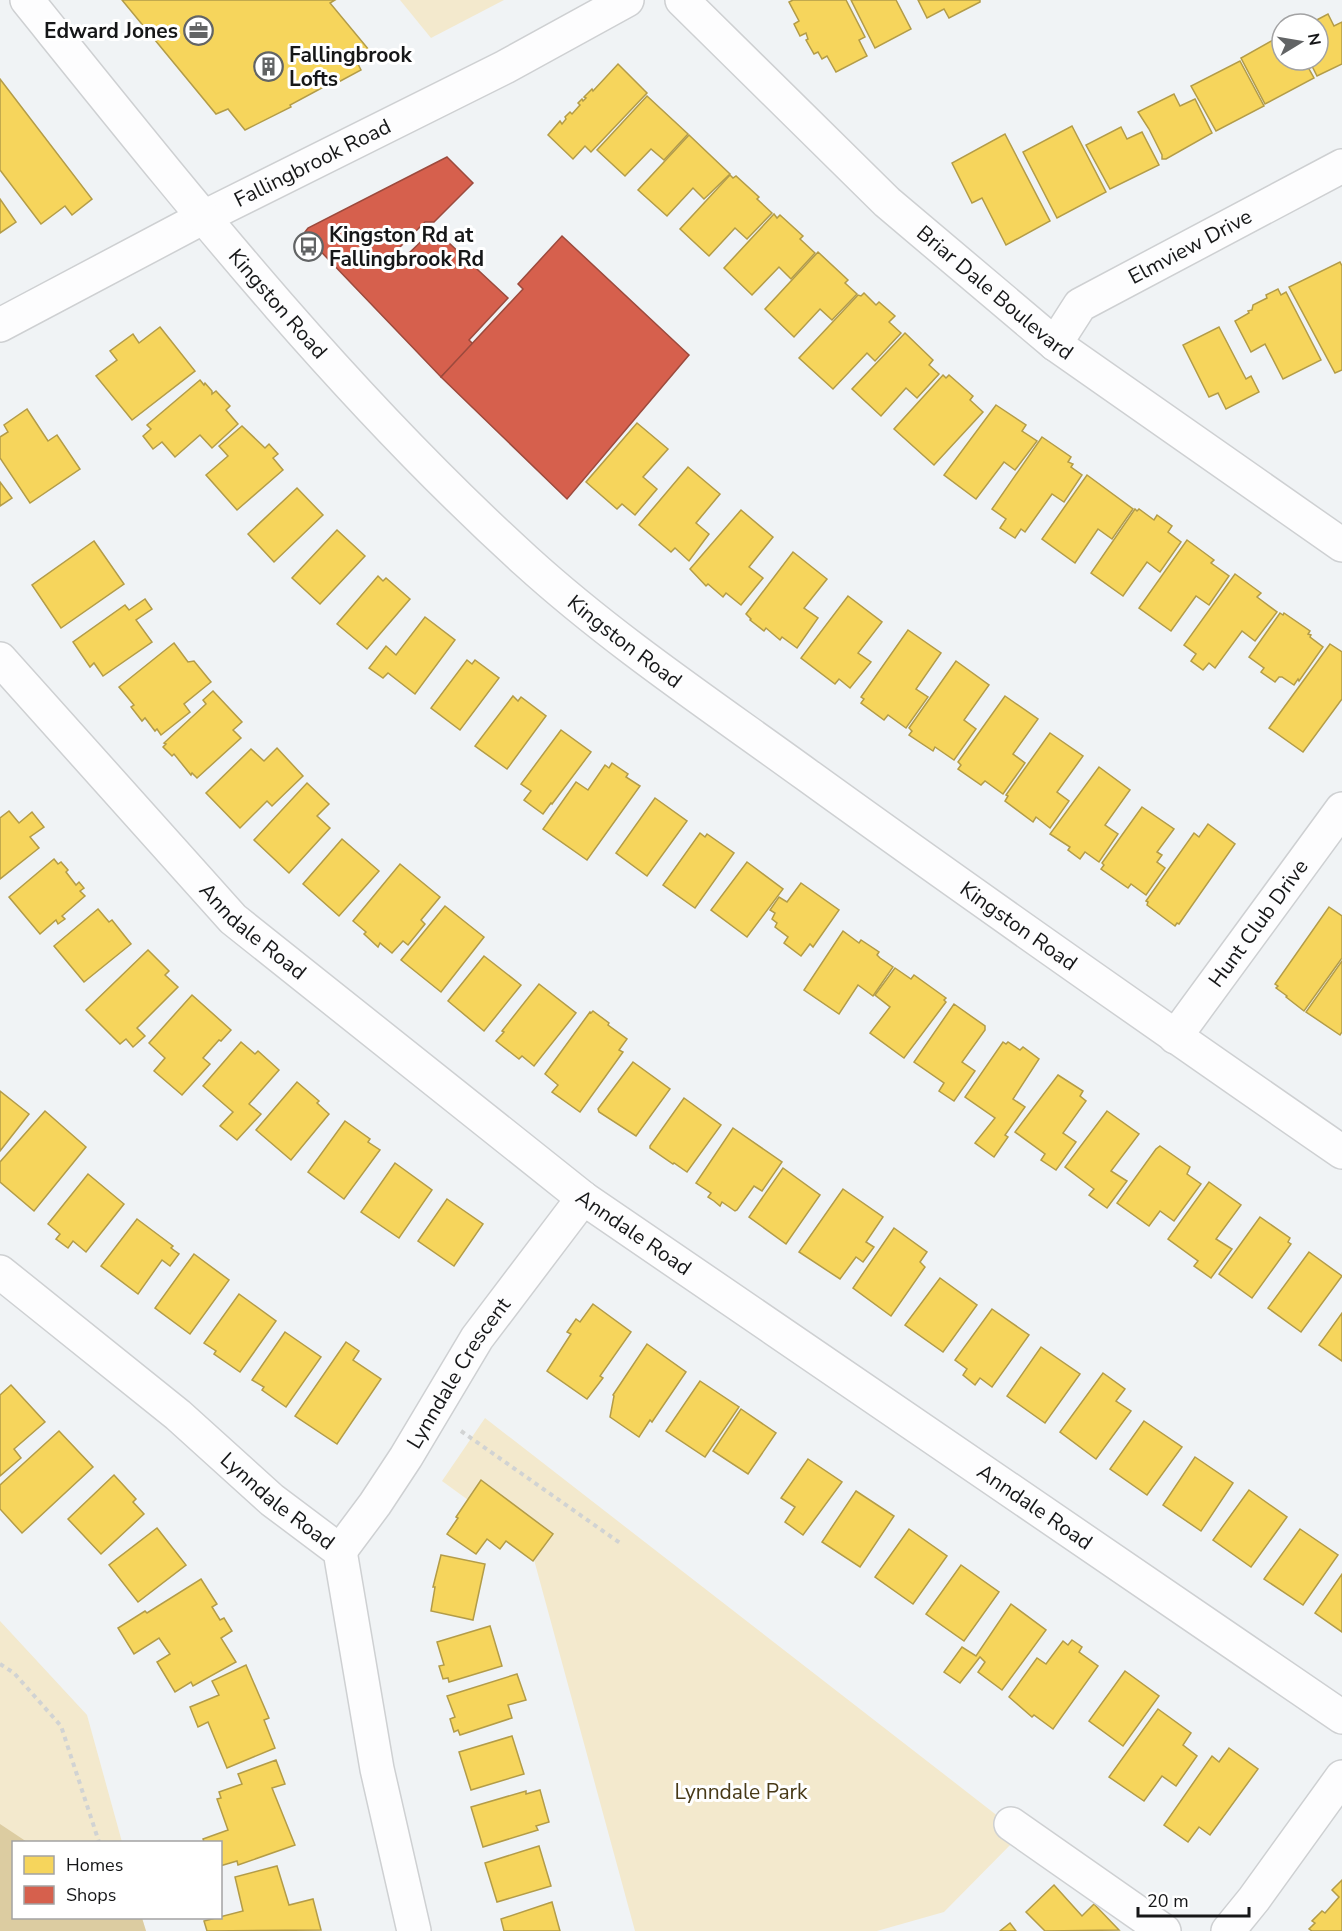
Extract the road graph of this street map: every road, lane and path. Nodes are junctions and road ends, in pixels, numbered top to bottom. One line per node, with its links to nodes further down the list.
1 (27, 0): 5 (street, Kingston Road)
2 (627, 0): 5 (street, Fallingbrook Road)
3 (682, 0): 7 (street, Briar Dale Boulevard)
4 (1342, 166): 7 (street, Elmview Drive)
5 (202, 218): 6 (street, Fallingbrook Road); 11 (street, Kingston Road)
6 (0, 326)
7 (1055, 344): 8 (street, Briar Dale Boulevard)
8 (1342, 545)
9 (0, 659): 13 (street, Anndale Road)
10 (1342, 809): 11 (street, Hunt Club Drive)
11 (1175, 1037): 12 (street, Kingston Road)
12 (1342, 1152)
13 (583, 1198): 15 (street, Lynndale Crescent); 19 (street, Anndale Road)
14 (0, 1272): 17 (street, Lynndale Road)
15 (434, 1412): 16 (path); 17 (street, Lynndale Crescent)
16 (620, 1543)
17 (340, 1551): 23 (street, Lynndale Road)
18 (0, 1664): 22 (path)
19 (1342, 1716)
20 (1342, 1777): 25 (street)
21 (1011, 1824): 24 (street)
22 (99, 1841)
23 (414, 1931)
24 (1164, 1931)
25 (1228, 1931)

